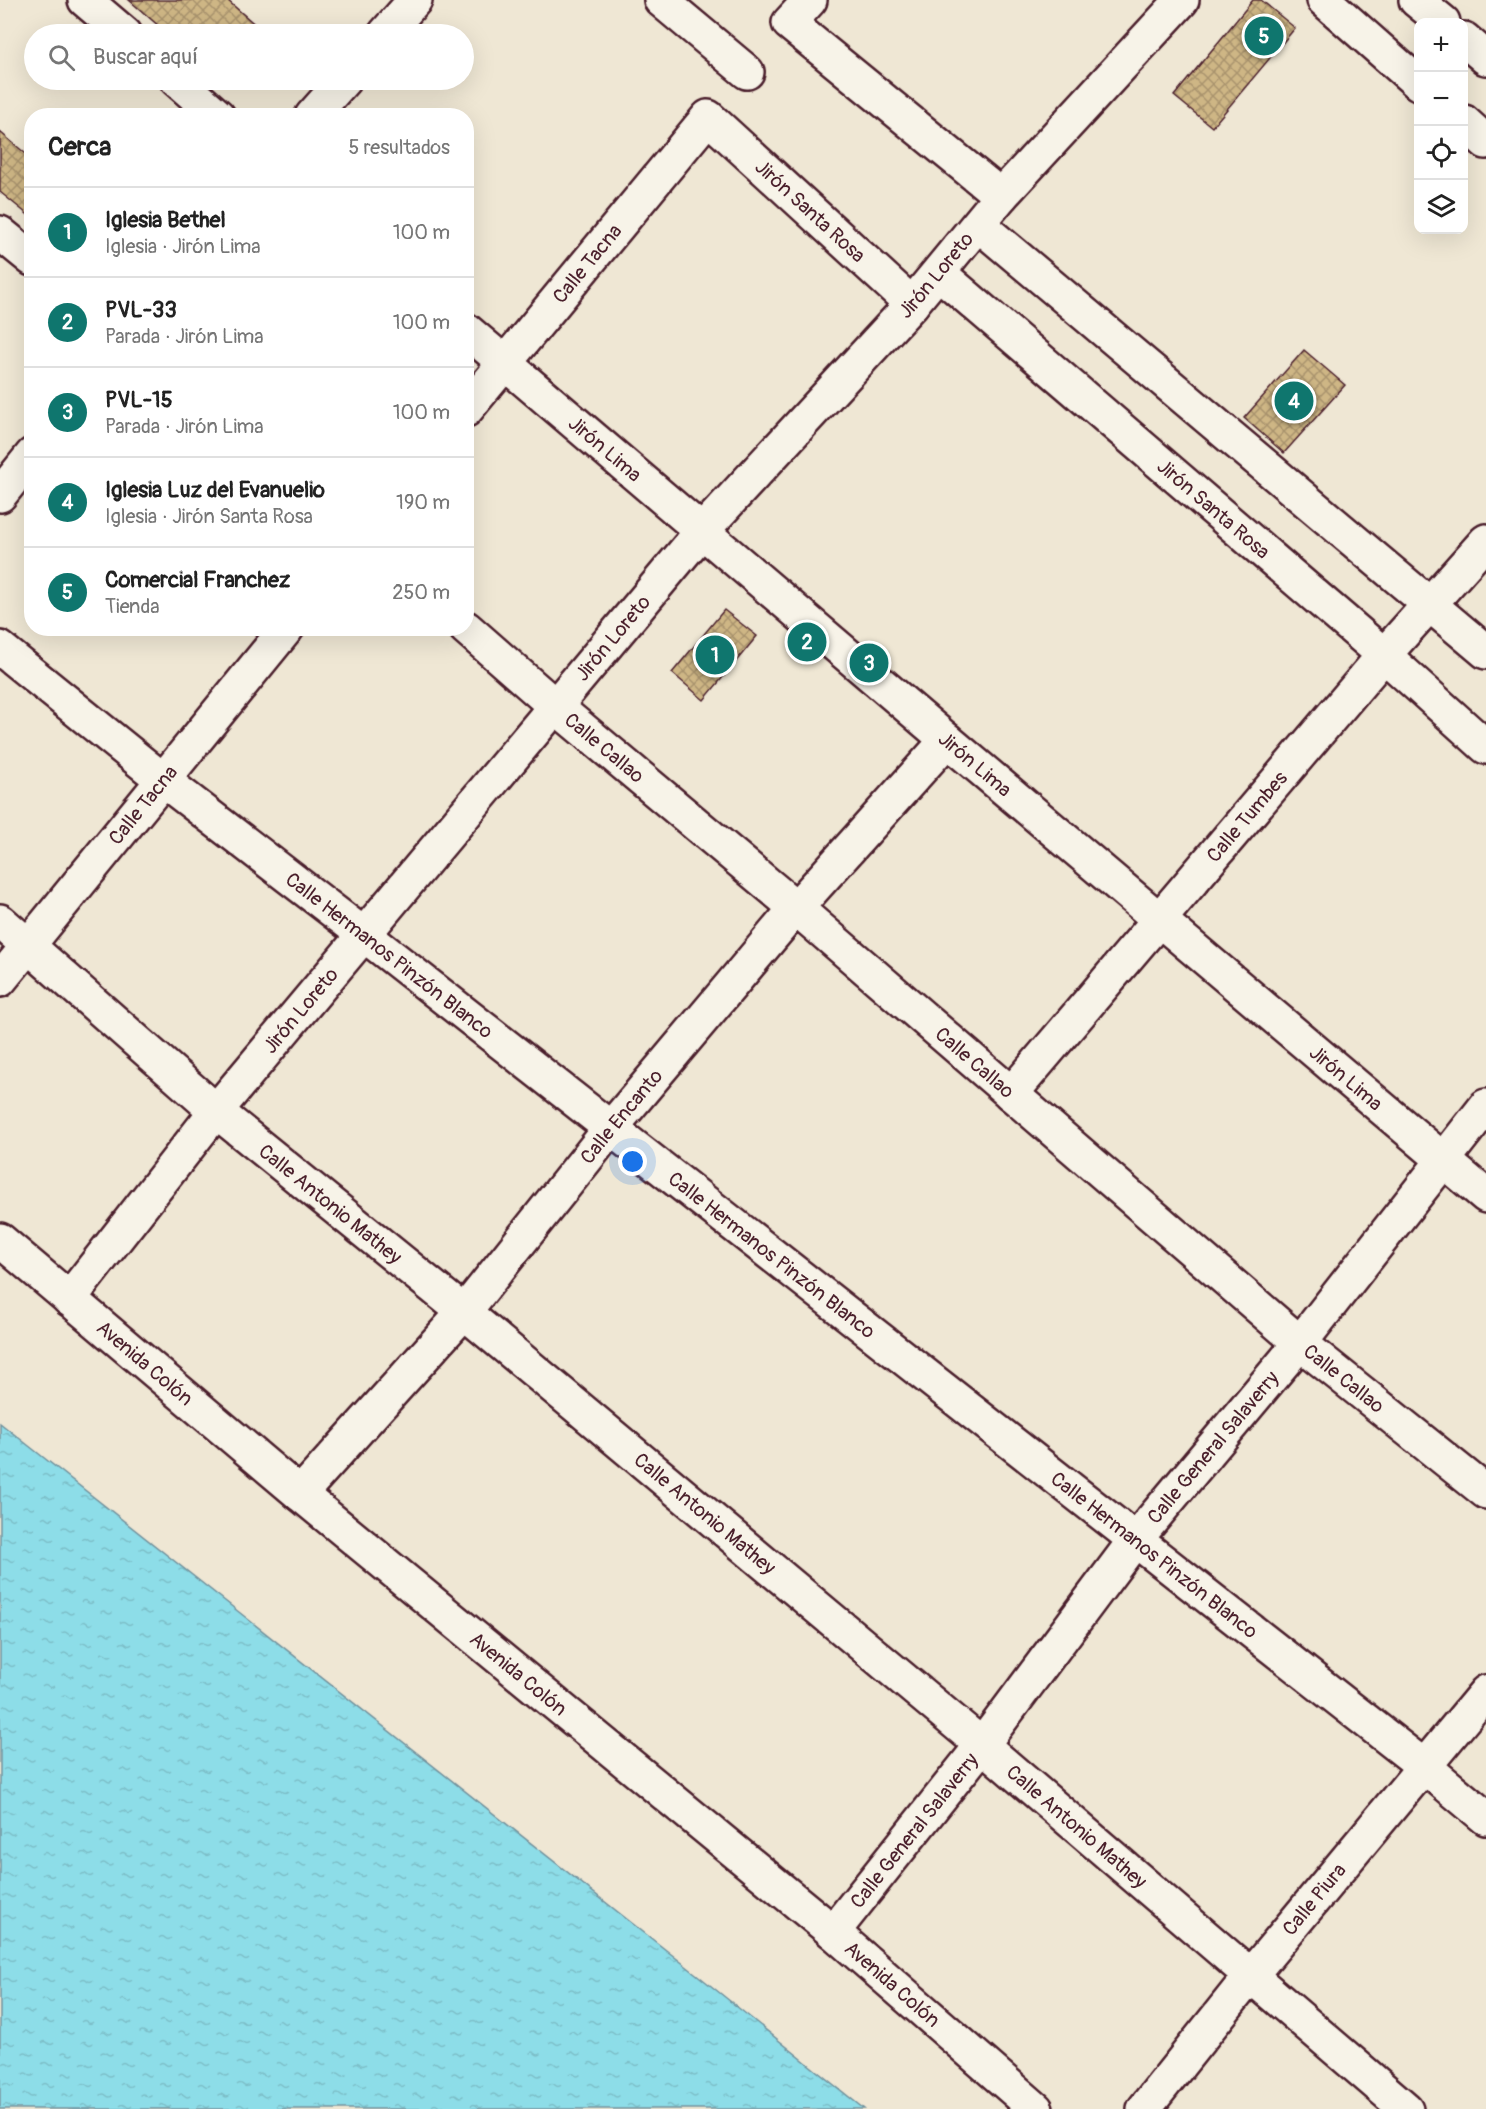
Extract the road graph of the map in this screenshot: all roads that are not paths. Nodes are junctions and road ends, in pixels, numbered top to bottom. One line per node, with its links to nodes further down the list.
1 (85, 0): 9 (street)
2 (416, 0): 10 (street)
3 (661, 0): 13 (street)
4 (1182, 0): 22 (street, Jirón Loreto)
5 (1324, 0): 14 (street)
6 (1416, 0): 8 (street)
7 (800, 11): 22 (street)
8 (1438, 18)
9 (113, 24)
10 (394, 24)
11 (1468, 42): 12 (street)
12 (1486, 58)
13 (747, 72)
14 (1414, 79)
15 (188, 90): 17 (street)
16 (336, 90): 18 (street)
17 (209, 108)
18 (319, 108)
19 (708, 117): 27 (street, Jirón Santa Rosa); 29 (street, Calle Tacna)
20 (1468, 126): 21 (street)
21 (1486, 142)
22 (1001, 196): 23 (street, Jirón Loreto)
23 (979, 225): 26 (street, Jirón Loreto); 35 (street)
24 (0, 233): 25 (street)
25 (24, 252)
26 (939, 273): 27 (street, Jirón Loreto); 40 (street, Jirón Santa Rosa)
27 (912, 304): 33 (street, Jirón Loreto)
28 (474, 337): 29 (street, Jirón Lima)
29 (505, 363): 30 (street, Calle Tacna); 33 (street, Jirón Lima)
30 (474, 400)
31 (24, 464): 32 (street)
32 (0, 495)
33 (702, 531): 41 (street, Jirón Loreto); 42 (street, Jirón Lima)
34 (1486, 541): 35 (street, Calle Tumbes)
35 (1430, 602): 39 (street); 40 (street, Calle Tumbes)
36 (474, 635): 41 (street, Calle Callao)
37 (280, 636): 44 (street, Calle Tacna)
38 (0, 648): 44 (street, Calle Hermanos Pinzón Blanco)
39 (1486, 651)
40 (1384, 655): 43 (street, Jirón Santa Rosa); 46 (street, Calle Tumbes)
41 (556, 706): 45 (street, Calle Callao); 48 (street, Jirón Loreto)
42 (947, 740): 45 (street, Calle Encanto); 46 (street, Jirón Lima)
43 (1486, 747)
44 (163, 780): 48 (street, Calle Hermanos Pinzón Blanco); 49 (street, Calle Tacna)
45 (796, 908): 51 (street, Calle Callao); 54 (street, Calle Encanto)
46 (1159, 920): 51 (street, Calle Tumbes); 55 (street, Jirón Lima)
47 (0, 921): 49 (street, Calle Antonio Mathey)
48 (363, 934): 53 (street, Jirón Loreto); 54 (street, Calle Hermanos Pinzón Blanco)
49 (28, 945): 50 (street, Calle Tacna); 53 (street, Calle Antonio Mathey)
50 (0, 980)
51 (1011, 1094): 60 (street, Calle Callao)
52 (1486, 1106): 55 (street, Calle General Salaverry)
53 (216, 1111): 58 (street, Jirón Loreto); 59 (street, Calle Antonio Mathey)
54 (610, 1129): 59 (street, Calle Encanto); 63 (street, Calle Hermanos Pinzón Blanco)
55 (1444, 1160): 56 (street, Jirón Lima); 60 (street, Calle General Salaverry)
56 (1486, 1196)
57 (0, 1240): 58 (street, Avenida Colón)
58 (69, 1299): 62 (street, Avenida Colón)
59 (464, 1312): 62 (street, Calle Encanto); 65 (street, Calle Antonio Mathey)
60 (1300, 1343): 61 (street, Calle Callao); 63 (street, Calle General Salaverry)
61 (1486, 1492)
62 (300, 1494): 68 (street, Avenida Colón)
63 (1135, 1540): 65 (street, Calle General Salaverry); 66 (street, Calle Hermanos Pinzón Blanco)
64 (1486, 1692): 66 (street, Calle Piura)
65 (981, 1745): 68 (street, Calle General Salaverry); 69 (street, Calle Antonio Mathey)
66 (1425, 1767): 67 (street, Calle Hermanos Pinzón Blanco); 69 (street, Calle Piura)
67 (1486, 1818)
68 (833, 1932): 70 (street, Avenida Colón)
69 (1251, 1975): 71 (street, Calle Piura); 72 (street, Calle Antonio Mathey)
70 (1036, 2109)
71 (1144, 2109)
72 (1406, 2109)

